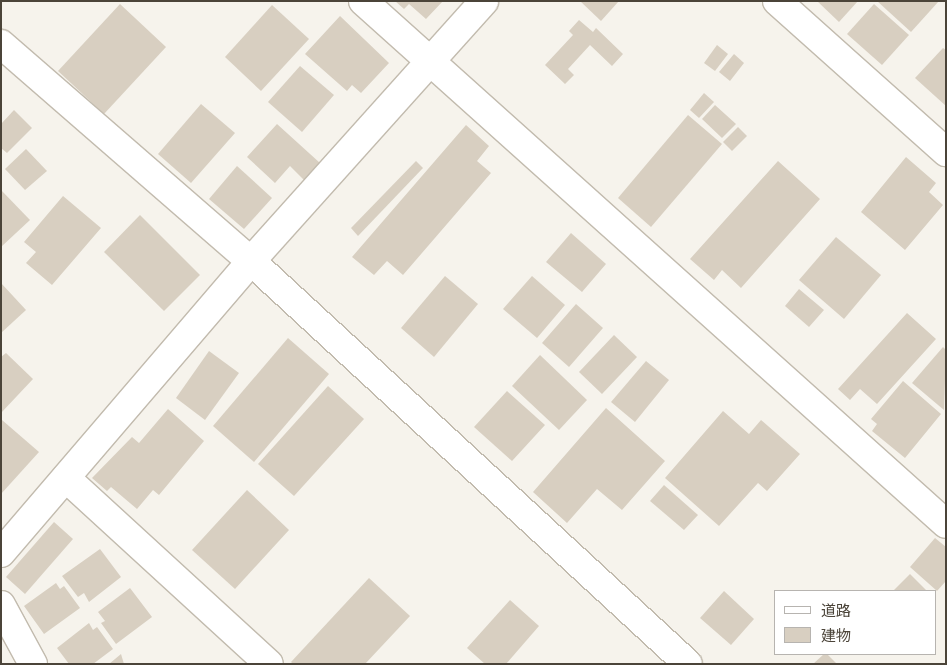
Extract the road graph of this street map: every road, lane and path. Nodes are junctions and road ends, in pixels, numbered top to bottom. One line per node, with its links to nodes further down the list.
1 (363, 1): 5 (street)
2 (484, 1): 5 (street)
3 (777, 1): 6 (street)
4 (1, 44): 7 (street)
5 (431, 62): 7 (street); 9 (street)
6 (946, 152)
7 (251, 261): 8 (street); 14 (street)
8 (66, 478): 10 (street); 13 (street)
9 (946, 524)
10 (1, 554)
11 (1, 605): 12 (street)
12 (33, 664)
13 (270, 664)
14 (688, 664)

